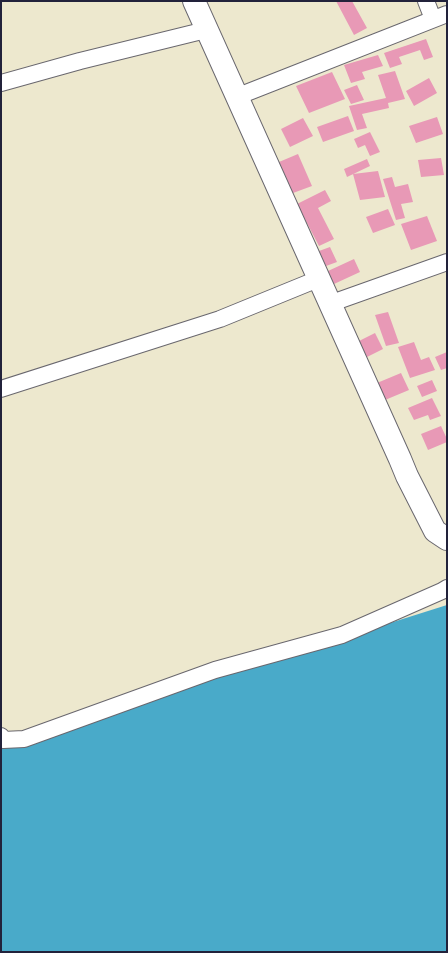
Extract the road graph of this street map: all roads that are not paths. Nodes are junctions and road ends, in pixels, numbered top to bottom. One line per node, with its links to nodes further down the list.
1 (194, 1): 4 (main road)
2 (426, 1): 3 (street)
3 (440, 17): 6 (street)
4 (206, 30): 5 (street); 6 (main road)
5 (1, 84)
6 (236, 97): 8 (main road)
7 (447, 262): 9 (street)
8 (318, 279): 9 (main road); 10 (street)
9 (330, 304): 11 (main road)
10 (1, 389)
11 (447, 539)
12 (447, 588): 13 (street)
13 (1, 736)

